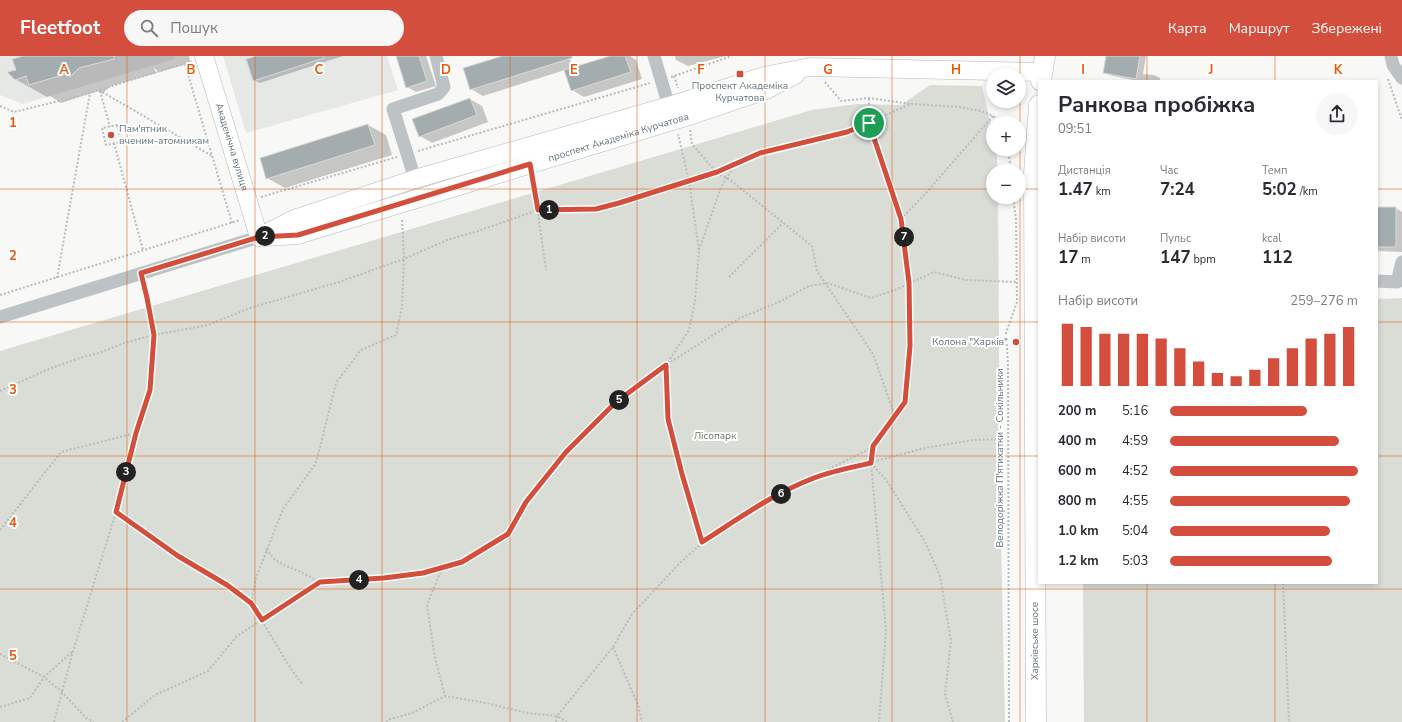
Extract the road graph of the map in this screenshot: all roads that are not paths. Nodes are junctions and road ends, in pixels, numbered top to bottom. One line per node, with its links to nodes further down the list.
1 (436, 56): 13 (street)
2 (654, 56): 10 (street)
3 (864, 56): 7 (street)
4 (1391, 56): 9 (street)
5 (204, 57): 14 (street, Академічна вулиця)
6 (817, 61): 7 (street); 10 (street, проспект Академіка Курчатова)
7 (878, 67): 8 (street)
8 (1043, 70)
9 (1402, 78)
10 (677, 118): 13 (street, проспект Академіка Курчатова); 14 (street, проспект Академіка Курчатова)
11 (1038, 140): 12 (main road, Харківське шосе)
12 (1037, 174): 18 (main road, Харківське шосе)
13 (415, 179): 14 (street, проспект Академіка Курчатова)
14 (259, 237): 17 (street, проспект Академіка Курчатова)
15 (1402, 262): 16 (street)
16 (1378, 281)
17 (0, 317)
18 (1036, 722)

